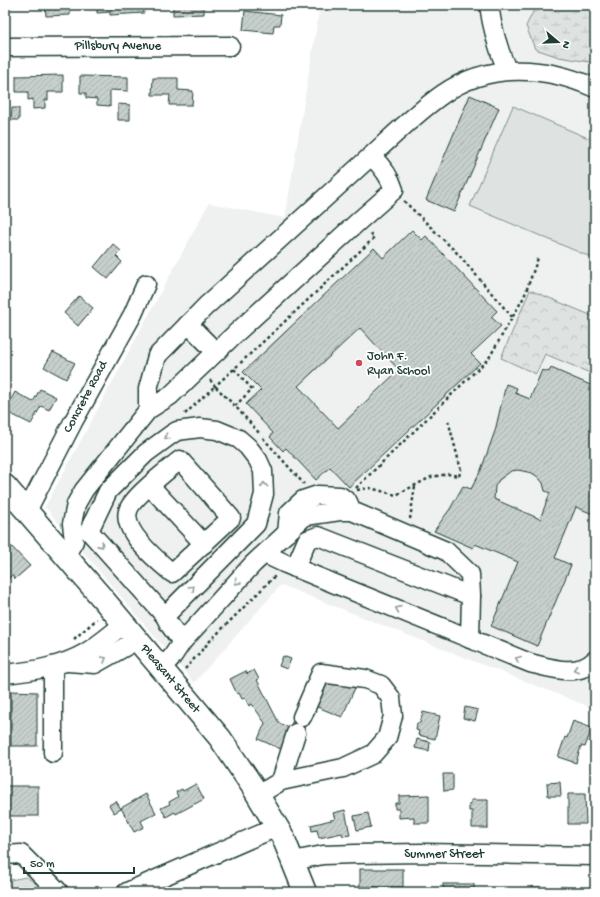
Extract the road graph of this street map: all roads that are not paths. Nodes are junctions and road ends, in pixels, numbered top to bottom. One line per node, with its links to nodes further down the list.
1 (490, 5): 4 (street)
2 (230, 46): 3 (street, Pillsbury Avenue)
3 (5, 47)
4 (507, 70): 5 (street); 6 (street)
5 (595, 88)
6 (371, 156): 8 (street); 9 (street)
7 (146, 284): 13 (street, Concrete Road)
8 (188, 324): 9 (street); 10 (street)
9 (216, 352): 10 (street)
10 (148, 410): 18 (street)
11 (5, 486): 13 (main road, Pleasant Street)
12 (150, 486): 16 (street); 16 (street); 19 (street)
13 (27, 511): 18 (main road, Pleasant Street)
14 (256, 524): 15 (street); 21 (street, one-way to 21); 23 (street, one-way to 14)
15 (284, 536): 17 (street); 22 (street)
16 (204, 544): 19 (street)
17 (265, 554): 20 (street); 26 (street, one-way to 26)
18 (66, 556): 24 (main road, Pleasant Street)
19 (151, 556): 21 (street)
20 (291, 566): 22 (street); 25 (street, one-way to 20)
21 (130, 576): 23 (street)
22 (471, 596): 25 (street)
23 (165, 616): 26 (street)
24 (131, 632): 28 (street); 29 (main road, Pleasant Street)
25 (470, 638): 27 (street, one-way to 25)
26 (182, 642): 29 (street)
27 (595, 660)
28 (60, 664): 30 (street); 31 (street)
29 (161, 668): 33 (main road, Pleasant Street)
30 (5, 674)
31 (53, 753)
32 (282, 780): 32 (street); 33 (street)
33 (258, 795): 34 (main road, Pleasant Street)
34 (277, 827): 37 (main road, Pleasant Street); 39 (street)
35 (5, 855): 38 (street)
36 (595, 856): 37 (street, Summer Street)
37 (293, 861): 40 (main road, Pleasant Street)
38 (59, 892)
39 (127, 892)
40 (304, 892)

